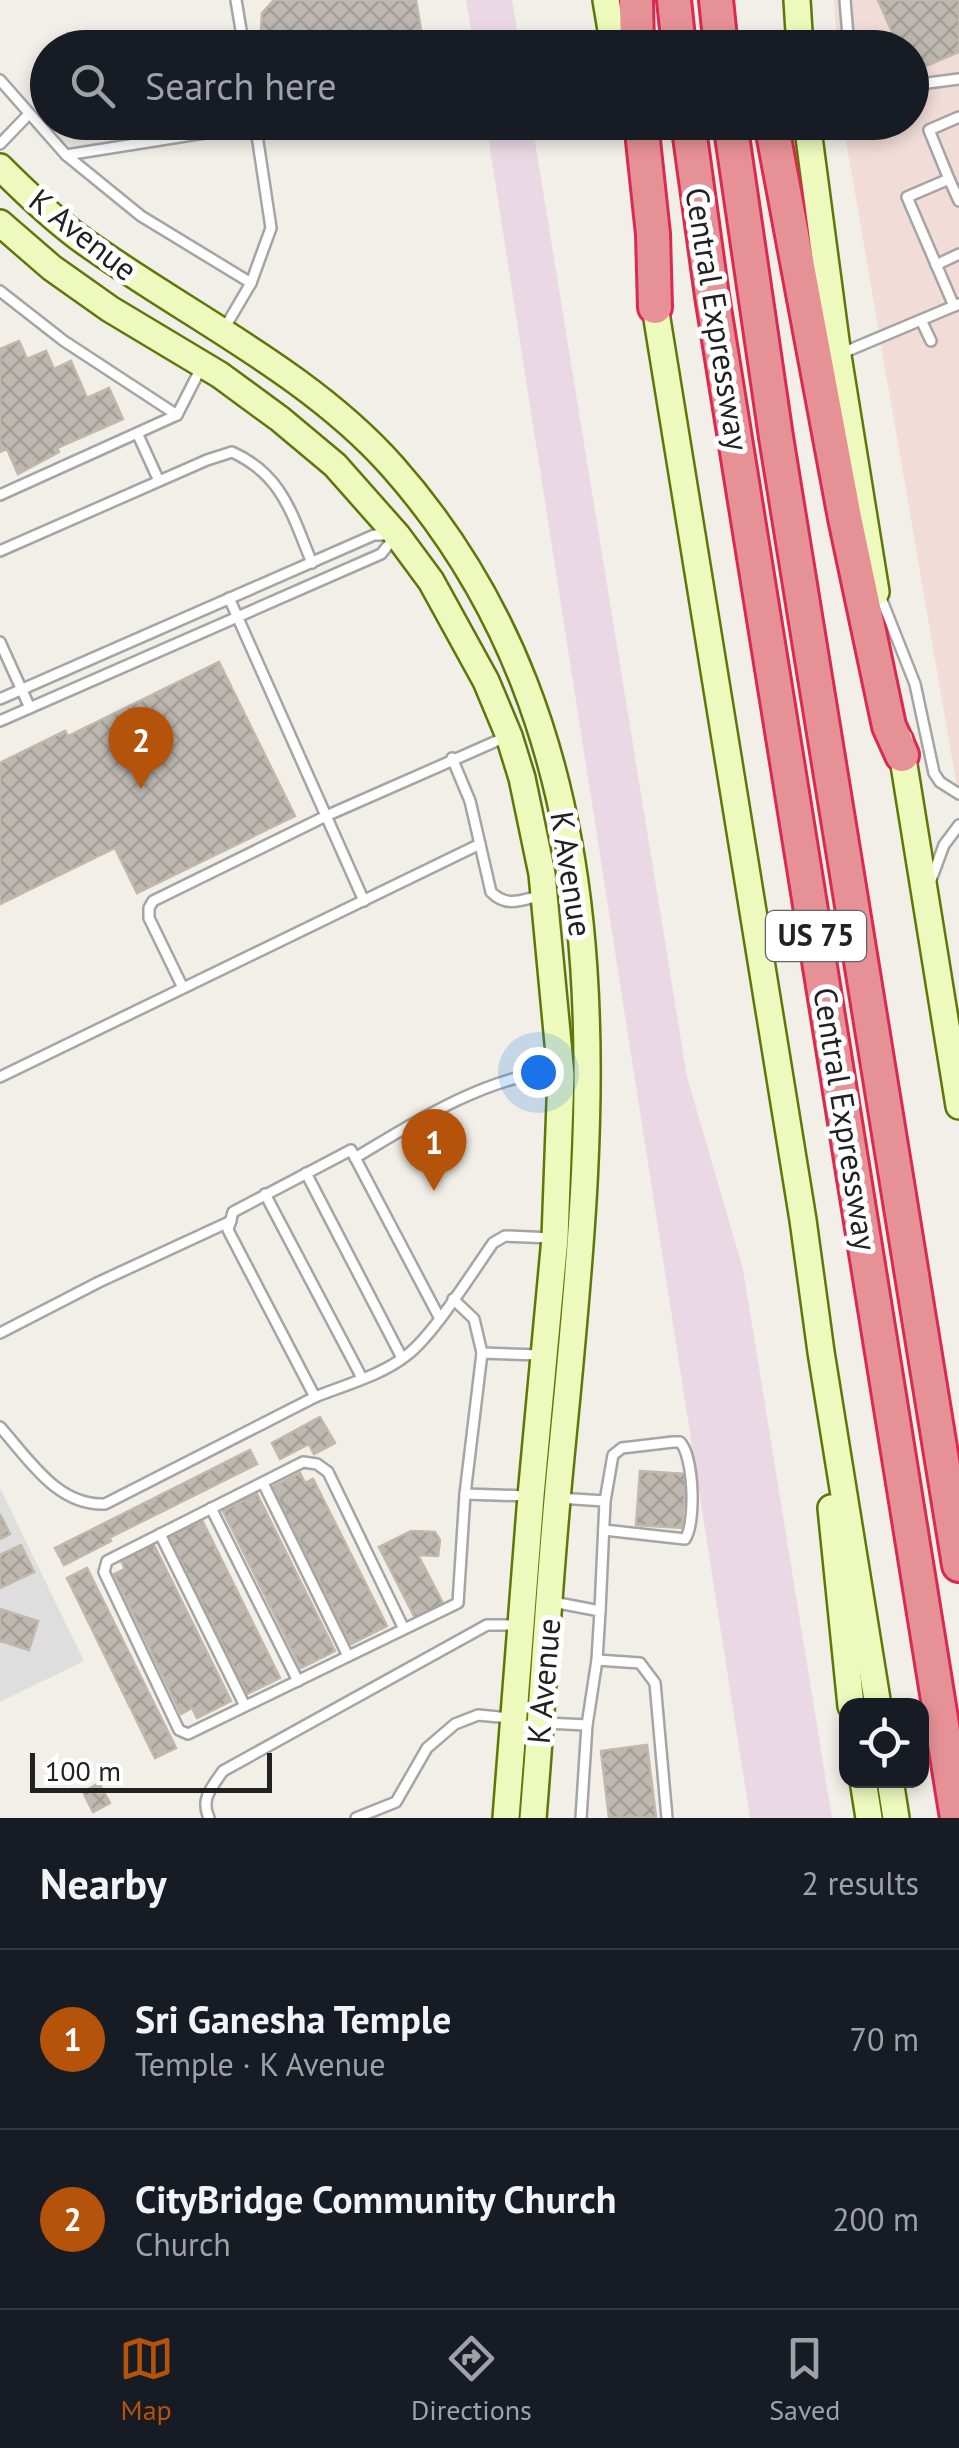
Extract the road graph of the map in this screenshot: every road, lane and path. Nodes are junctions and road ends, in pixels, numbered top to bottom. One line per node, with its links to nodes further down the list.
1 (236, 0): 7 (lane)
2 (606, 0): 8 (main road)
3 (636, 0): 9 (highway)
4 (674, 0): 10 (highway)
5 (797, 0): 11 (main road)
6 (845, 0): 12 (lane)
7 (241, 30)
8 (611, 30)
9 (637, 30)
10 (677, 30)
11 (799, 30)
12 (848, 30)
13 (959, 79): 15 (lane)
14 (0, 80): 16 (lane)
15 (929, 83)
16 (28, 115): 27 (lane)
17 (959, 117): 30 (lane)
18 (52, 140): 28 (lane)
19 (154, 140): 28 (lane)
20 (257, 140): 35 (lane)
21 (629, 140): 38 (main road, Central Expressway)
22 (643, 140): 38 (highway)
23 (690, 140): 121 (highway, Central Expressway / US 75)
24 (733, 140): 97 (highway, Central Expressway / US 75)
25 (774, 140): 62 (highway)
26 (809, 140): 42 (main road)
27 (0, 144)
28 (66, 154): 35 (lane)
29 (0, 166): 40 (main road, K Avenue)
30 (950, 179): 31 (lane); 34 (lane)
31 (959, 201)
32 (0, 223): 43 (main road, K Avenue)
33 (959, 254): 34 (lane)
34 (936, 264): 37 (lane)
35 (252, 283): 40 (lane)
36 (0, 291): 44 (lane)
37 (956, 305): 39 (lane)
38 (654, 308): 83 (main road, Central Expressway)
39 (921, 320): 41 (lane); 42 (lane)
40 (223, 332): 43 (main road); 48 (main road, K Avenue)
41 (931, 341)
42 (838, 356): 52 (main road)
43 (203, 364): 44 (lane); 49 (main road, K Avenue)
44 (177, 415): 45 (lane)
45 (138, 435): 46 (lane); 47 (lane)
46 (158, 481): 50 (lane); 51 (lane)
47 (0, 495)
48 (434, 516): 49 (main road); 60 (main road, K Avenue)
49 (397, 535): 51 (lane); 54 (lane); 61 (main road, K Avenue)
50 (0, 552)
51 (312, 563): 53 (lane)
52 (873, 577): 62 (main road); 64 (lane)
53 (229, 598): 54 (lane); 56 (lane)
54 (237, 618): 58 (lane); 65 (lane)
55 (0, 642): 56 (lane)
56 (22, 689): 57 (lane); 58 (lane)
57 (0, 699)
58 (30, 708): 59 (lane)
59 (0, 722)
60 (542, 725): 61 (main road); 92 (main road, K Avenue)
61 (509, 736): 63 (lane); 68 (main road, K Avenue)
62 (902, 755): 69 (main road)
63 (452, 758): 65 (lane); 67 (lane)
64 (959, 794)
65 (326, 816): 70 (lane); 71 (lane)
66 (959, 825): 69 (lane)
67 (480, 844): 68 (lane); 70 (lane)
68 (544, 895): 72 (main road, K Avenue)
69 (926, 896): 74 (main road)
70 (364, 901): 71 (lane)
71 (183, 988): 73 (lane)
72 (560, 1070): 75 (lane); 79 (main road, K Avenue)
73 (0, 1077)
74 (959, 1106)
75 (355, 1158): 76 (lane); 81 (lane)
76 (306, 1172): 77 (lane); 86 (lane)
77 (265, 1194): 78 (lane); 87 (lane)
78 (231, 1221): 82 (lane); 88 (lane)
79 (555, 1238): 80 (lane); 85 (main road, K Avenue)
80 (453, 1299): 81 (lane); 84 (lane)
81 (440, 1317): 86 (lane)
82 (0, 1334)
83 (818, 1334): 105 (main road); 106 (main road, Central Expressway)
84 (482, 1354): 85 (lane); 91 (lane)
85 (544, 1355): 92 (main road, K Avenue)
86 (402, 1358): 87 (lane)
87 (362, 1378): 88 (lane)
88 (315, 1397): 89 (lane)
89 (0, 1427)
90 (263, 1482): 94 (lane); 101 (lane); 102 (lane)
91 (465, 1494): 92 (lane); 101 (lane)
92 (544, 1497): 93 (lane); 98 (main road, K Avenue); 100 (main road, K Avenue)
93 (605, 1501): 95 (lane); 95 (lane)
94 (211, 1508): 96 (lane); 104 (lane)
95 (604, 1530): 99 (lane)
96 (160, 1534): 107 (lane); 107 (lane)
97 (959, 1565)
98 (551, 1601): 99 (lane); 109 (main road, K Avenue)
99 (600, 1611): 103 (lane)
100 (520, 1625): 108 (main road, K Avenue); 113 (lane)
101 (404, 1629): 102 (lane)
102 (348, 1656): 104 (lane)
103 (596, 1660): 110 (lane); 118 (lane)
104 (298, 1681): 107 (lane)
105 (851, 1698)
106 (877, 1698)
107 (246, 1706)
108 (514, 1718): 109 (main road); 114 (lane); 115 (main road, K Avenue)
109 (541, 1722): 110 (lane); 116 (main road, K Avenue)
110 (587, 1725): 117 (lane)
111 (864, 1788): 119 (main road)
112 (891, 1788): 120 (main road)
113 (209, 1818)
114 (356, 1818)
115 (506, 1818)
116 (533, 1818)
117 (582, 1818)
118 (667, 1818)
119 (869, 1818)
120 (896, 1818)
121 (957, 1818)

